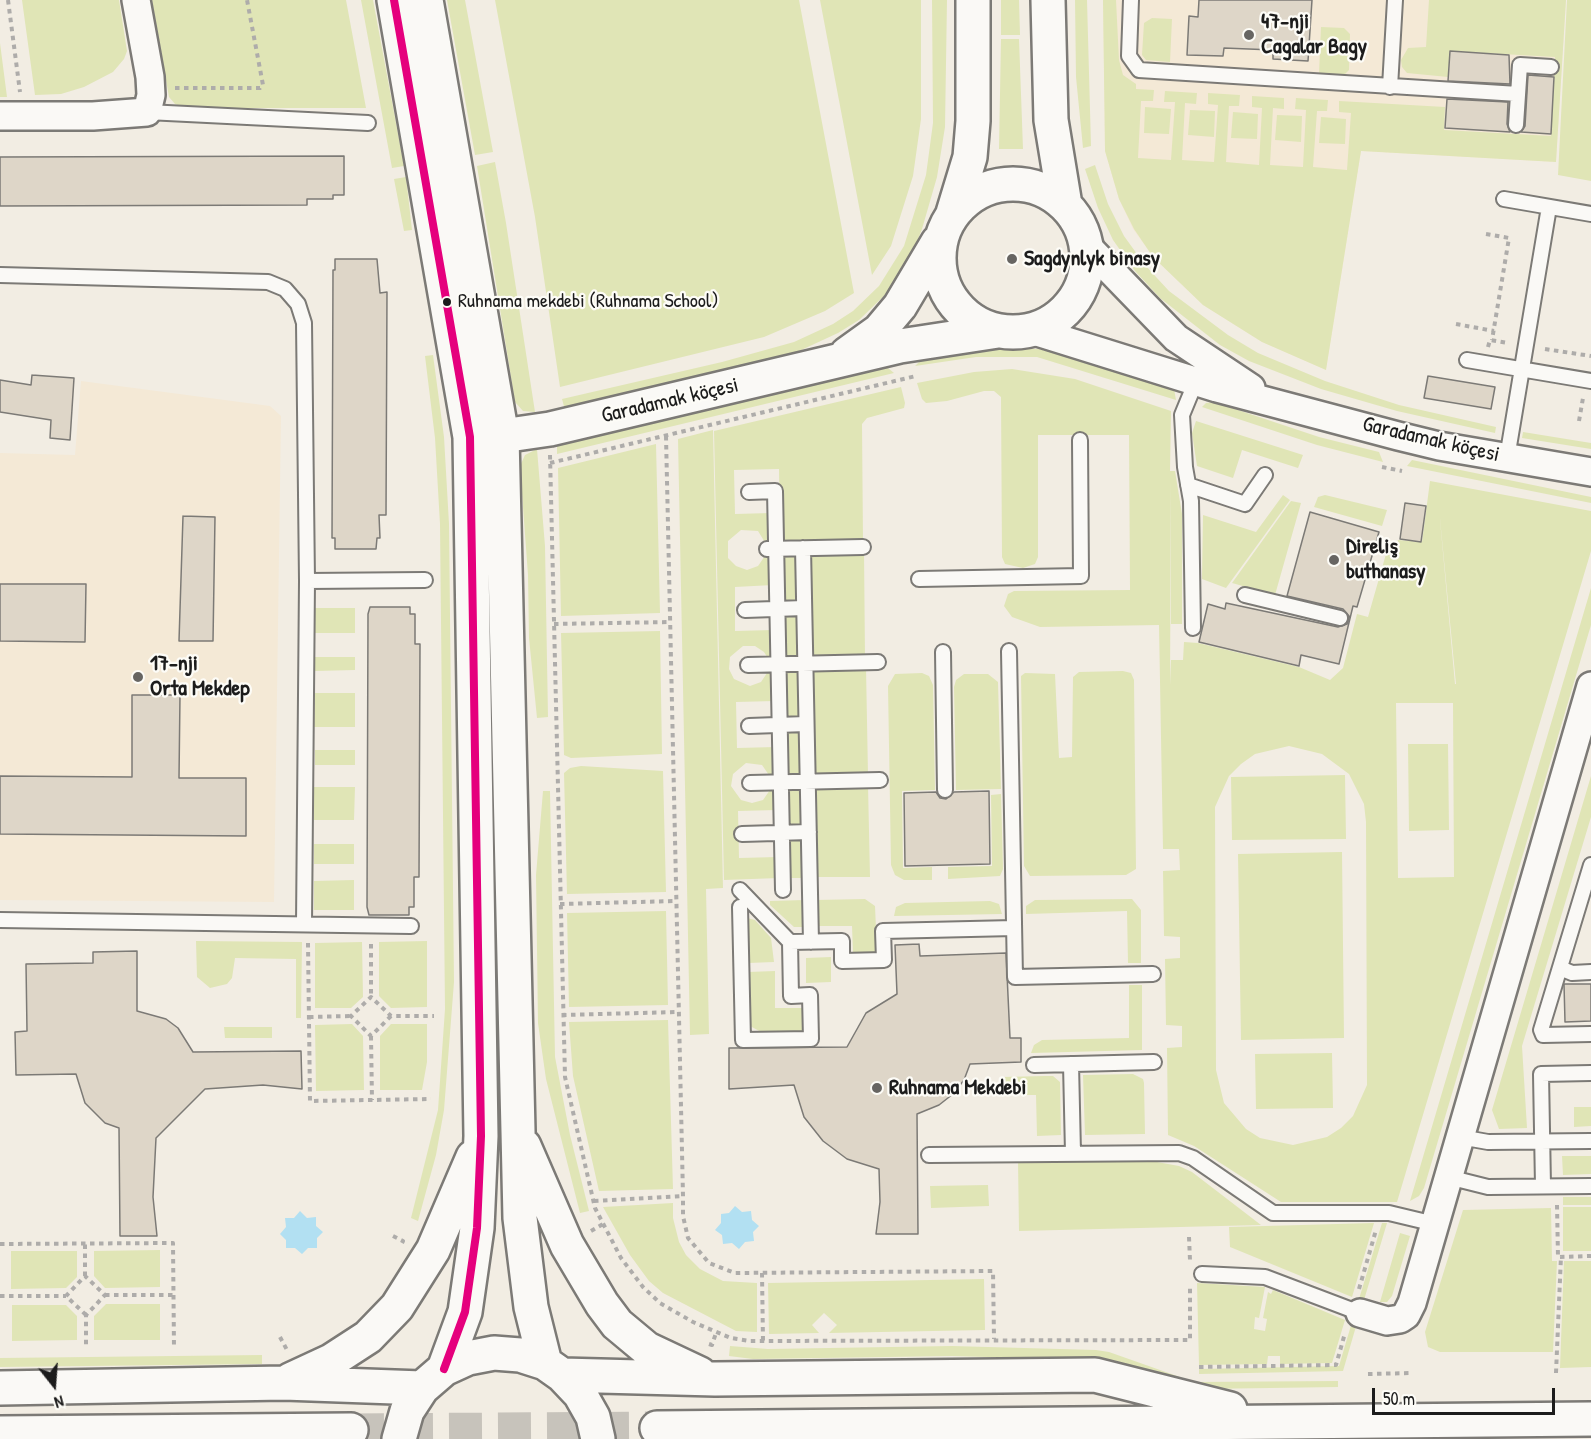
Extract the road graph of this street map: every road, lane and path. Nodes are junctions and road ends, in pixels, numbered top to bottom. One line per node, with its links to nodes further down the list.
1 (8, 0): 14 (path)
2 (136, 0): 15 (street)
3 (247, 0): 12 (path)
4 (394, 0): 116 (main road)
5 (426, 0): 39 (main road)
6 (973, 0): 23 (main road)
7 (1048, 0): 20 (main road)
8 (1131, 0): 11 (lane)
9 (1395, 0): 11 (lane)
10 (1551, 67): 13 (lane)
11 (1390, 87): 13 (lane)
12 (168, 88)
13 (1518, 94): 18 (lane)
14 (21, 96)
15 (147, 112): 16 (street); 17 (lane)
16 (0, 116)
17 (368, 123)
18 (1516, 125)
19 (1504, 200): 21 (lane)
20 (1065, 205): 23 (main road); 25 (main road)
21 (1549, 207): 22 (lane); 34 (lane)
22 (1591, 214)
23 (947, 224): 29 (main road); 33 (main road, Garadamak köçesi)
24 (1486, 234): 30 (path)
25 (1086, 245): 28 (main road); 38 (street, Garadamak köçesi)
26 (0, 275): 55 (lane)
27 (1456, 324): 30 (path)
28 (1031, 330): 29 (main road); 36 (street, Garadamak köçesi)
29 (998, 331): 33 (main road, Garadamak köçesi)
30 (1494, 331): 31 (path)
31 (1492, 340)
32 (1467, 360): 34 (lane)
33 (836, 362): 39 (main road, Garadamak köçesi)
34 (1522, 369): 37 (lane); 42 (lane)
35 (916, 376): 43 (path)
36 (1196, 381): 38 (street, Garadamak köçesi); 48 (lane)
37 (1591, 381)
38 (1273, 401): 42 (street, Garadamak köçesi)
39 (502, 436): 115 (main road)
40 (1080, 440): 53 (lane)
41 (550, 447): 43 (path)
42 (1507, 458): 46 (street, Garadamak köçesi)
43 (550, 463): 62 (path)
44 (1382, 467): 45 (path)
45 (1402, 471)
46 (1591, 471)
47 (1265, 475): 48 (lane)
48 (1188, 485): 63 (lane)
49 (749, 492): 51 (lane)
50 (863, 547): 52 (lane)
51 (771, 548): 52 (lane); 58 (lane)
52 (803, 548): 57 (lane)
53 (919, 579)
54 (425, 580): 55 (lane)
55 (307, 581): 90 (lane)
56 (1245, 595): 60 (lane)
57 (804, 608): 58 (lane); 67 (lane)
58 (777, 609): 59 (lane); 69 (lane)
59 (745, 610)
60 (1340, 618)
61 (671, 622): 62 (path)
62 (554, 624): 86 (path)
63 (1193, 628)
64 (1009, 651): 92 (lane)
65 (943, 652): 78 (lane)
66 (878, 662): 67 (lane)
67 (805, 664): 69 (lane); 71 (lane)
68 (748, 665): 69 (lane)
69 (778, 665): 72 (lane)
70 (1591, 686): 117 (street)
71 (807, 724): 72 (lane); 75 (lane)
72 (780, 725): 73 (lane); 76 (lane)
73 (749, 726)
74 (880, 780): 75 (lane)
75 (807, 781): 76 (lane); 79 (lane)
76 (781, 782): 77 (lane); 81 (lane)
77 (750, 783)
78 (945, 790)
79 (809, 832): 81 (lane); 96 (lane)
80 (742, 834): 81 (lane)
81 (782, 834): 84 (lane)
82 (1591, 866): 88 (lane)
83 (740, 890): 95 (lane)
84 (783, 890)
85 (676, 902): 86 (path)
86 (560, 904): 102 (path)
87 (741, 907): 95 (lane)
88 (1584, 910): 97 (lane)
89 (0, 920): 90 (lane)
90 (304, 924): 91 (lane)
91 (411, 926)
92 (1014, 928): 96 (lane); 99 (lane)
93 (308, 942): 105 (path)
94 (370, 942): 100 (path)
95 (790, 942): 96 (lane)
96 (811, 942)
97 (1560, 968): 98 (lane); 107 (lane)
98 (1591, 972)
99 (1153, 974)
100 (371, 997): 103 (path); 106 (path)
101 (679, 1012): 102 (path)
102 (562, 1015): 126 (path)
103 (391, 1016): 104 (path); 108 (path)
104 (434, 1016)
105 (309, 1017): 106 (path); 114 (path)
106 (351, 1017): 108 (path)
107 (1591, 1034)
108 (371, 1036): 114 (path)
109 (1154, 1062): 110 (lane)
110 (1071, 1064): 111 (lane); 120 (lane)
111 (1034, 1065)
112 (1591, 1073): 119 (lane)
113 (431, 1099): 114 (path)
114 (372, 1100)
115 (517, 1128): 156 (main road); 161 (main road)
116 (481, 1136): 160 (main road); 162 (main road)
117 (1460, 1137): 119 (lane); 122 (street)
118 (1591, 1140): 119 (lane)
119 (1542, 1142): 123 (lane)
120 (1073, 1153): 121 (lane); 129 (lane)
121 (929, 1155)
122 (1448, 1177): 123 (lane); 129 (street)
123 (1543, 1186): 124 (lane)
124 (1591, 1186)
125 (682, 1196): 126 (path)
126 (594, 1201): 146 (path)
127 (1557, 1207): 134 (path)
128 (1378, 1223): 144 (path)
129 (1435, 1224): 144 (street)
130 (393, 1236): 133 (path)
131 (0, 1244): 132 (path)
132 (85, 1244): 139 (path); 141 (path)
133 (399, 1249)
134 (1561, 1256): 135 (path); 158 (path)
135 (1591, 1256)
136 (993, 1271): 148 (path)
137 (762, 1273): 150 (path)
138 (1202, 1274): 144 (lane)
139 (85, 1276): 140 (path); 143 (path)
140 (105, 1295): 141 (path); 145 (path)
141 (173, 1295): 153 (path)
142 (0, 1296): 143 (path)
143 (66, 1296): 145 (path)
144 (1354, 1314): 155 (path)
145 (86, 1316): 152 (path)
146 (716, 1333): 150 (path); 151 (path)
147 (280, 1337): 154 (path)
148 (994, 1339): 149 (path); 150 (path)
149 (1190, 1340)
150 (763, 1341)
151 (702, 1342)
152 (86, 1348)
153 (174, 1348)
154 (293, 1348)
155 (1199, 1367)
156 (553, 1369): 160 (main road); 161 (main road); 170 (main road)
157 (1412, 1373): 159 (path)
158 (1556, 1373)
159 (1368, 1374)
160 (433, 1378): 162 (main road); 169 (main road)
161 (715, 1379): 165 (main road)
162 (284, 1383): 163 (main road)
163 (0, 1388)
164 (1591, 1419): 165 (main road)
165 (1287, 1422): 166 (main road)
166 (657, 1428)
167 (351, 1430): 168 (main road)
168 (0, 1434)
169 (399, 1439)
170 (598, 1439)

